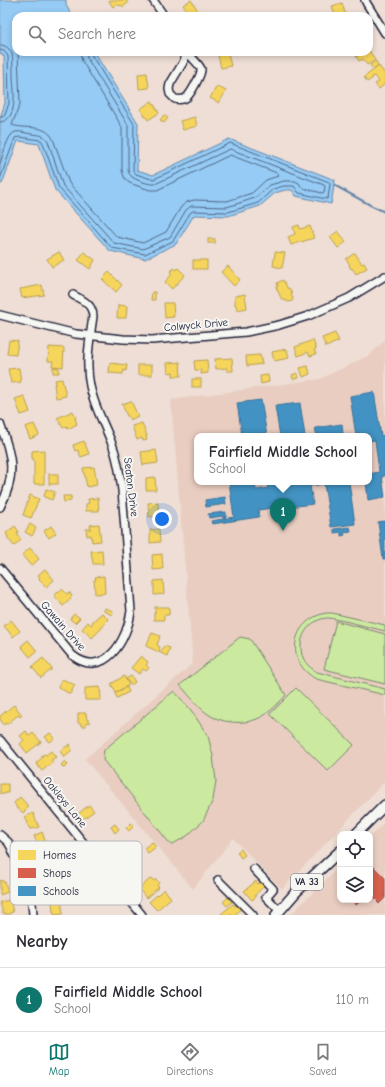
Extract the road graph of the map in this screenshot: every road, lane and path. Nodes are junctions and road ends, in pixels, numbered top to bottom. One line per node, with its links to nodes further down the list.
1 (153, 0): 3 (street)
2 (365, 0): 4 (street)
3 (161, 12)
4 (372, 12)
5 (373, 14): 6 (street)
6 (385, 33)
7 (186, 56): 8 (street)
8 (191, 56)
9 (385, 276): 12 (street, Colwyck Drive)
10 (73, 294): 12 (street, Seaton Drive)
11 (0, 314): 12 (street, Colwyck Drive)
12 (90, 336): 16 (street, Seaton Drive)
13 (0, 424): 14 (street)
14 (0, 507)
15 (0, 568): 16 (street, Gawain Drive)
16 (120, 644)
17 (0, 740): 21 (street, Oakleys Lane)
18 (385, 805): 19 (main road)
19 (359, 831)
20 (0, 835): 22 (street)
21 (82, 841)
22 (10, 845)
23 (337, 854): 28 (main road, VA 33)
24 (254, 869): 28 (street)
25 (218, 880): 31 (street)
26 (32, 905): 29 (street)
27 (134, 905): 30 (street, Oakleys Lane)
28 (278, 913)
29 (33, 915)
30 (142, 915)
31 (253, 915)

